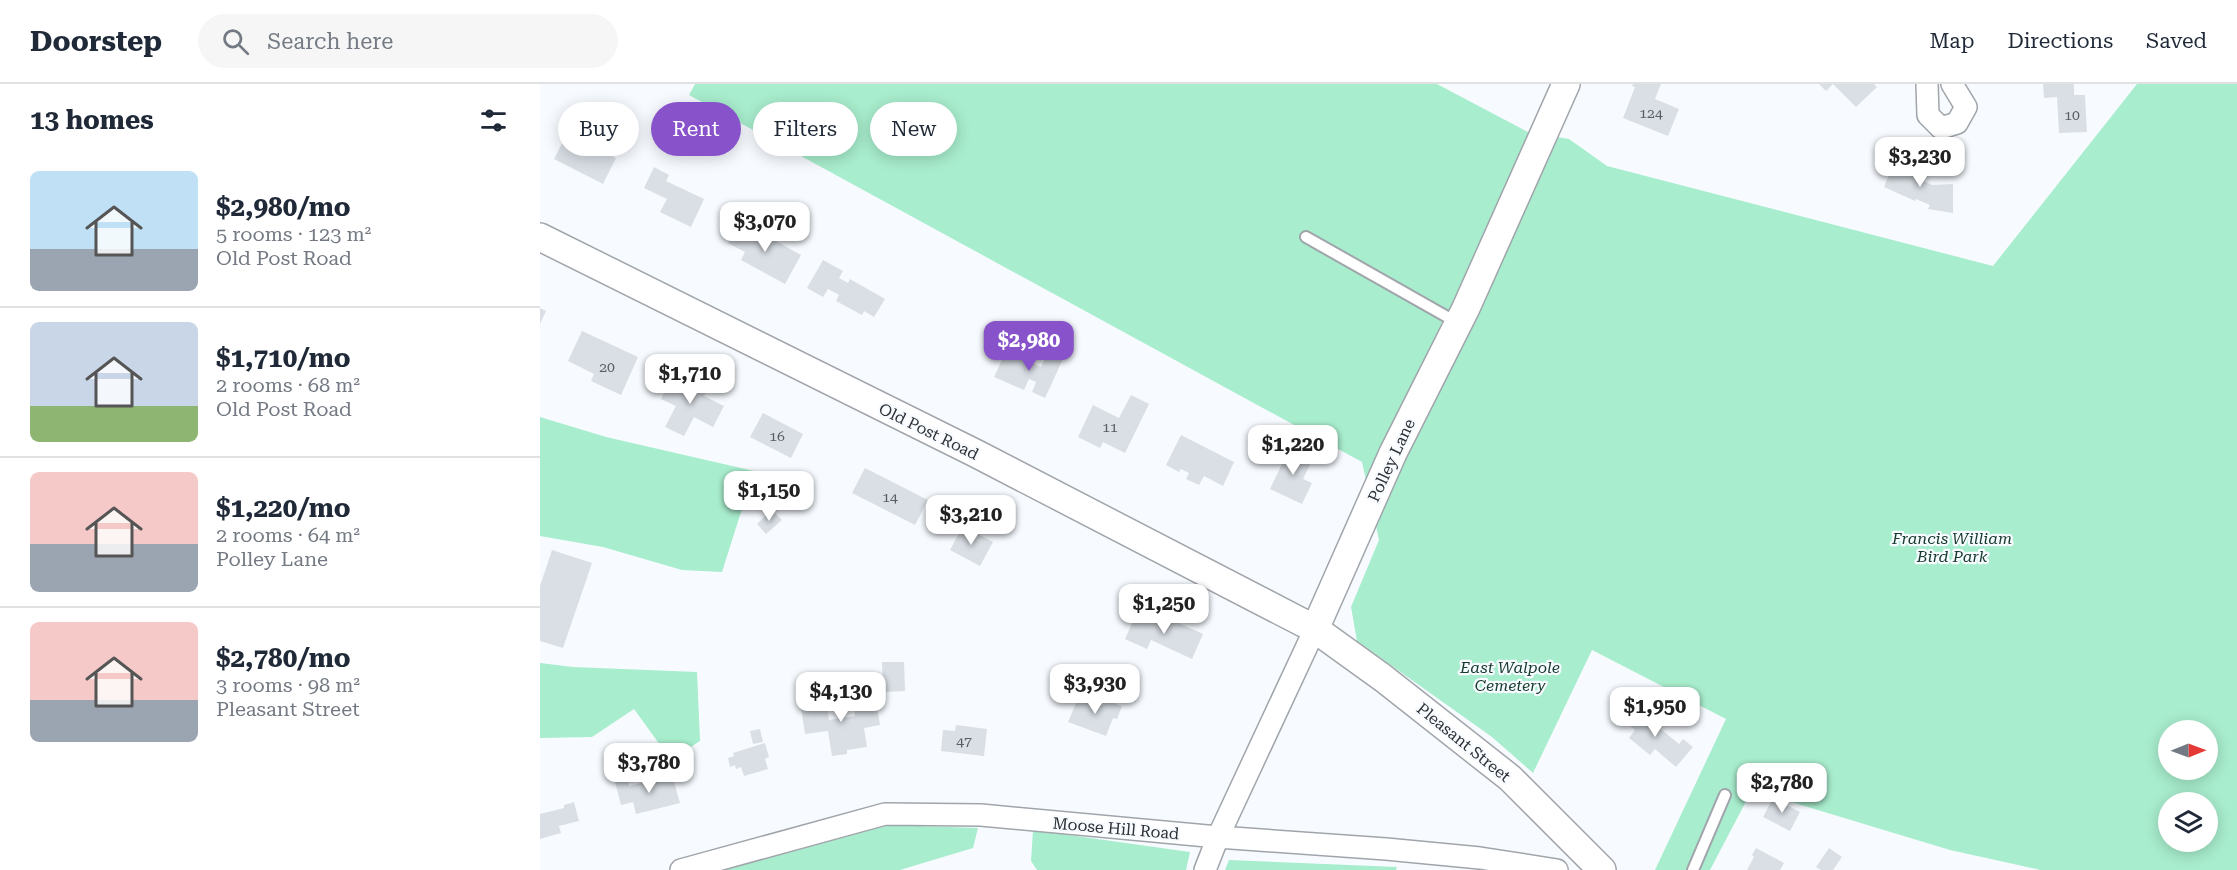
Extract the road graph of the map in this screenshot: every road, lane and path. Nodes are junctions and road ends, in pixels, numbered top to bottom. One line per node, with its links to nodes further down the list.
1 (1566, 84): 6 (street, Polley Lane)
2 (1927, 84): 3 (street)
3 (1952, 84)
4 (540, 237): 7 (street, Old Post Road)
5 (1306, 237): 6 (lane)
6 (1459, 323): 7 (street, Polley Lane)
7 (1315, 628): 9 (street, Polley Lane); 13 (street, Pleasant Street)
8 (1725, 795): 14 (lane)
9 (1218, 837): 10 (street, Moose Hill Road); 11 (street, Polley Lane); 12 (street, Moose Hill Road)
10 (681, 870)
11 (1205, 870)
12 (1557, 870)
13 (1602, 870)
14 (1693, 870)

